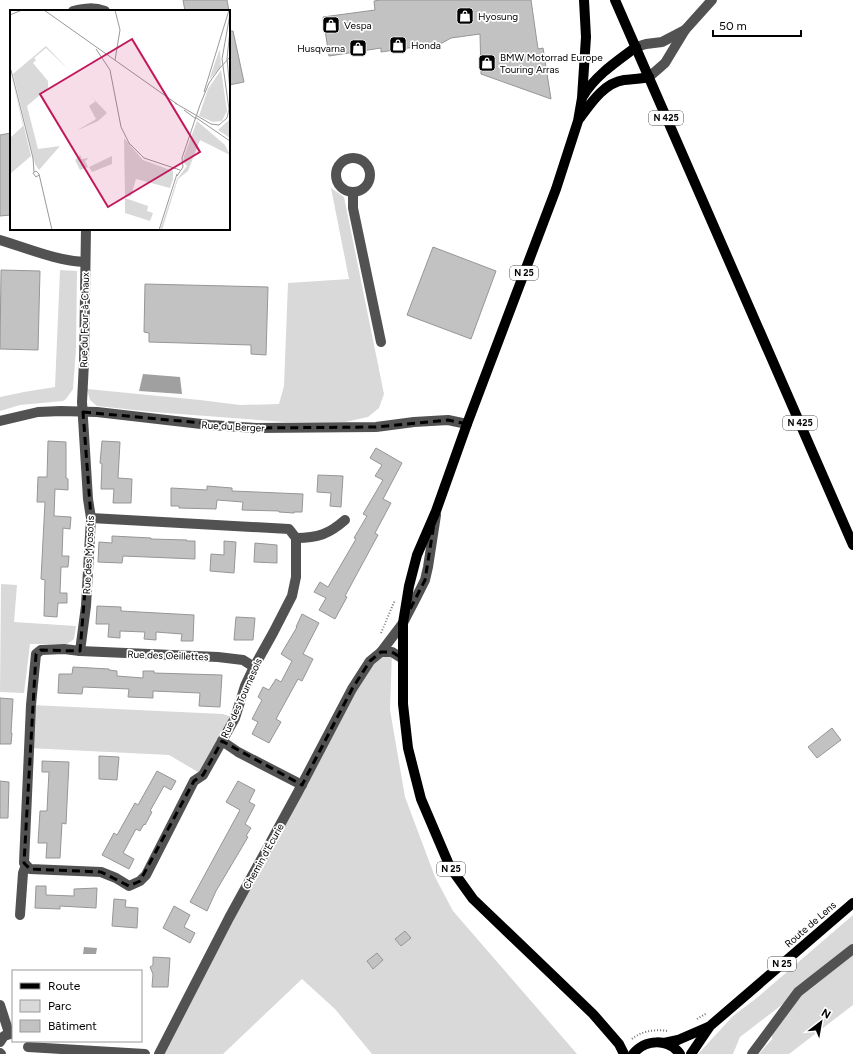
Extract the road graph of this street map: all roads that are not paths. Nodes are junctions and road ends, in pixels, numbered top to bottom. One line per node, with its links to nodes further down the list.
1 (584, 0): 9 (main road, N 25)
2 (615, 0): 7 (main road, N 425)
3 (712, 0): 6 (street)
4 (79, 10): 5 (street)
5 (102, 10)
6 (685, 30): 7 (street); 8 (street)
7 (636, 47): 8 (main road, N 425); 9 (main road, N 25)
8 (649, 77): 10 (main road, N 25); 23 (main road, N 425)
9 (582, 98): 10 (main road, N 25)
10 (578, 121): 18 (main road, N 25)
11 (353, 192): 15 (street)
12 (86, 230): 14 (street, Rue du Four-à-Chaux)
13 (0, 240): 14 (street)
14 (85, 262): 16 (street, Rue du Four-à-Chaux)
15 (381, 342)
16 (83, 412): 17 (street, Rue du Berger); 18 (street, Rue du Berger); 20 (street, Rue des Myosotis)
17 (0, 421)
18 (467, 424): 19 (main road, N 25)
19 (436, 511): 24 (main road, N 25); 24 (street, Chemin d'Écurie)
20 (91, 518): 22 (street); 25 (street, Rue des Myosotis)
21 (345, 520): 22 (street)
22 (296, 538): 28 (street, Rue des Tournesols)
23 (853, 545)
24 (403, 623): 26 (street, Chemin d'Écurie); 27 (main road, N 25)
25 (80, 651): 28 (street, Rue des Oeillettes); 31 (street, Rue des Oeillettes)
26 (381, 652): 27 (street); 30 (street, Chemin d'Écurie)
27 (403, 659): 41 (main road, N 25)
28 (254, 667): 29 (street, Rue des Tournesols)
29 (222, 741): 30 (street); 31 (street, Rue des Tournesols)
30 (302, 785): 43 (street, Chemin d'Écurie)
31 (25, 864): 33 (street, Rue des Oeillettes)
32 (853, 903): 36 (main road, Route de Lens / N 25)
33 (20, 915)
34 (853, 949): 47 (street)
35 (0, 1005): 37 (street)
36 (710, 1026): 39 (main road, N 25); 46 (main road, N 25)
37 (11, 1033): 38 (street)
38 (0, 1042)
39 (664, 1043): 44 (main road); 45 (main road)
40 (27, 1047): 42 (street)
41 (623, 1052)
42 (145, 1054)
43 (159, 1054)
44 (633, 1054)
45 (680, 1054)
46 (690, 1054)
47 (752, 1054)

